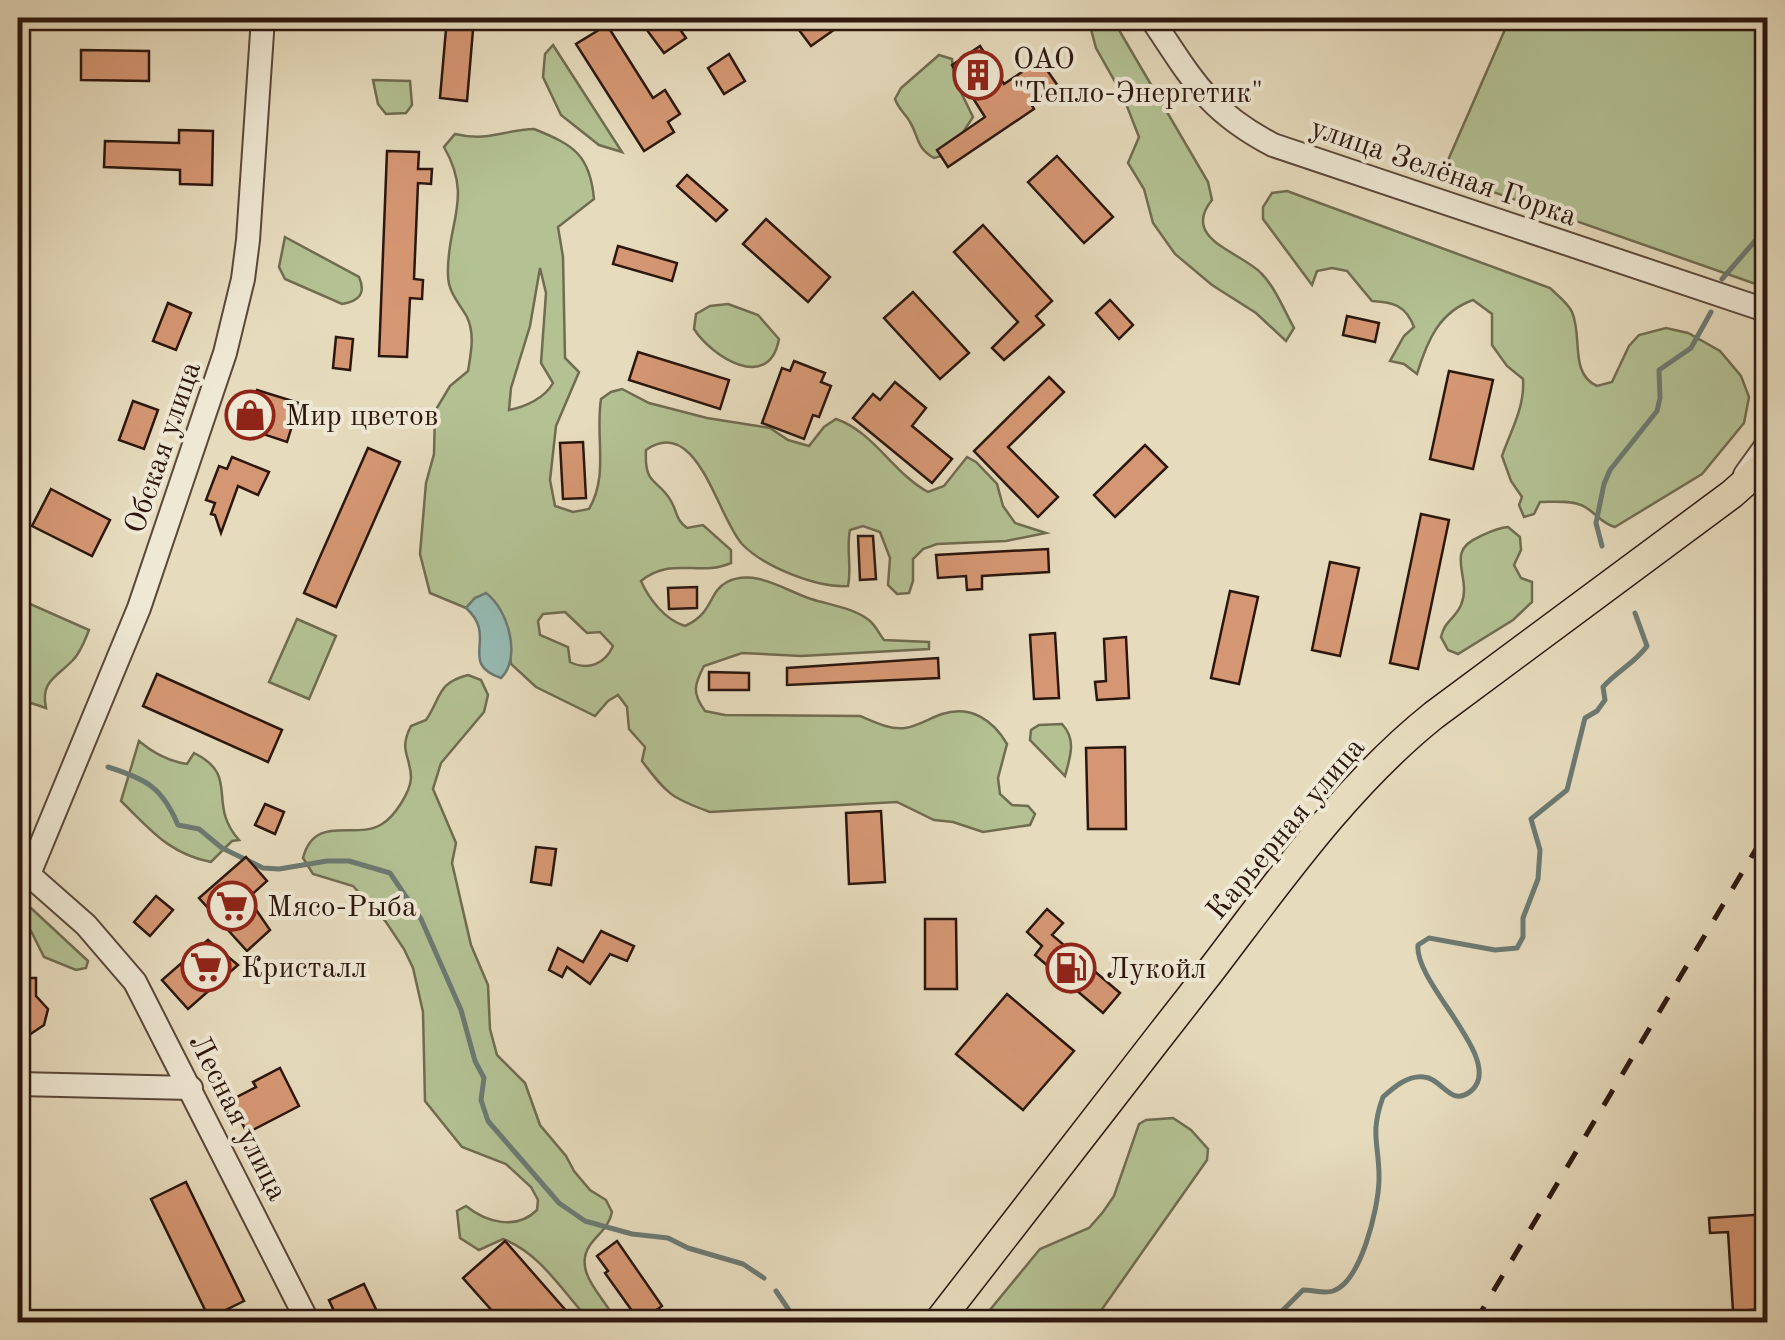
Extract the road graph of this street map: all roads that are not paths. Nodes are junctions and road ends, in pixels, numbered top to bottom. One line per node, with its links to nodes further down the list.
1 (263, 18): 10 (street, Обская улица)
2 (1151, 18): 3 (street, улица Зелёная Горка)
3 (1742, 302): 4 (street, улица Зелёная Горка); 5 (street)
4 (1768, 311)
5 (1768, 325)
6 (1768, 443): 9 (street)
7 (1768, 462): 9 (main road, Карьерная улица)
8 (1768, 470): 9 (street)
9 (1732, 494): 14 (main road, Карьерная улица)
10 (23, 869): 12 (street, Лесная улица)
11 (18, 1084): 12 (street)
12 (191, 1088): 13 (street, Лесная улица)
13 (308, 1322)
14 (938, 1322)

